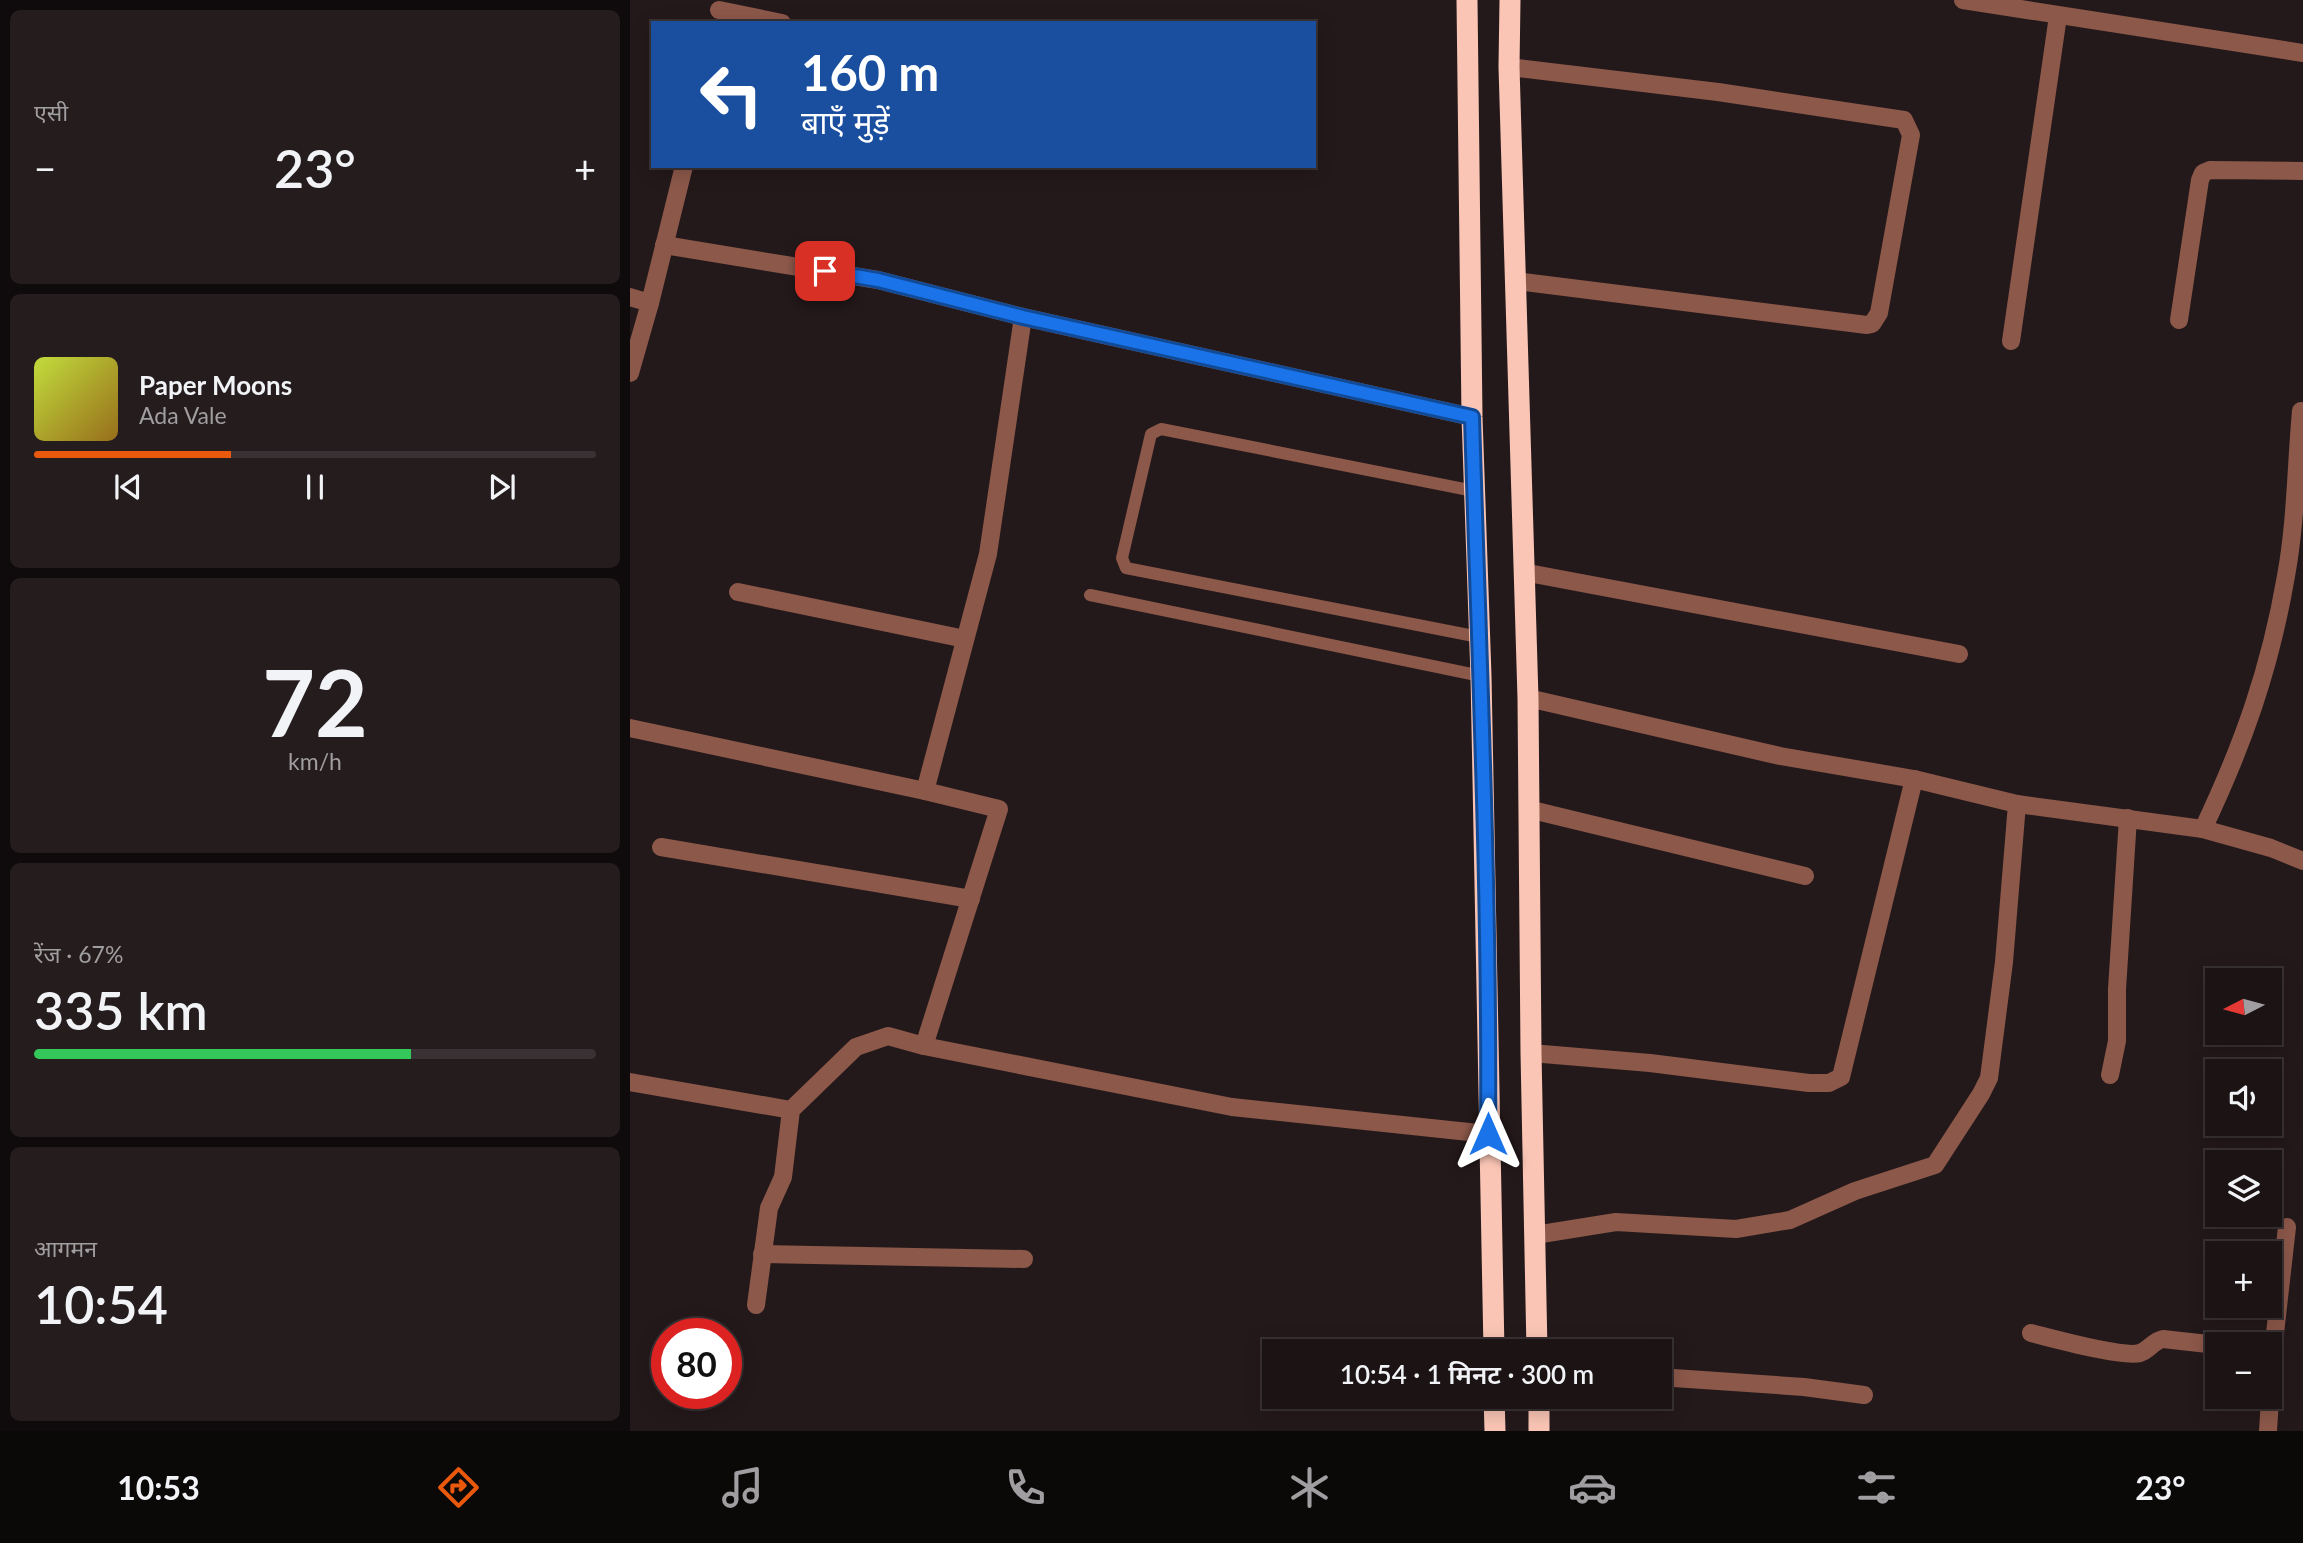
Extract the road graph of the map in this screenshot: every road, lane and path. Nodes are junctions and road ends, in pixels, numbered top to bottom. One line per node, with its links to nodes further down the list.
1 (1467, 0): 20 (highway)
2 (1510, 0): 8 (highway)
3 (1963, 0): 5 (street)
4 (719, 11): 6 (street)
5 (2058, 16): 7 (street); 17 (street)
6 (772, 21)
7 (2303, 53)
8 (1509, 67): 12 (highway); 12 (street)
9 (683, 168): 11 (street)
10 (2303, 171): 16 (street)
11 (664, 245): 14 (street); 15 (street)
12 (1516, 281): 22 (highway)
13 (630, 297): 14 (street)
14 (650, 303): 18 (street)
15 (1023, 317): 20 (street); 26 (street)
16 (2179, 320)
17 (2011, 341)
18 (630, 373)
19 (2301, 411): 36 (street)
20 (1472, 417): 21 (highway)
21 (1474, 491): 25 (highway); 25 (lane)
22 (1523, 572): 27 (street); 29 (highway)
23 (738, 592): 26 (street)
24 (1090, 595): 28 (lane)
25 (1479, 638): 28 (highway)
26 (965, 639): 32 (street)
27 (1959, 654)
28 (1481, 676): 46 (highway)
29 (1528, 698): 31 (street); 34 (highway)
30 (630, 728): 32 (street)
31 (1914, 779): 33 (street); 42 (street)
32 (925, 791): 40 (street)
33 (2017, 804): 35 (street); 48 (street)
34 (1528, 809): 39 (street); 42 (highway)
35 (2128, 818): 36 (street); 43 (street)
36 (2203, 829): 38 (street)
37 (661, 846): 40 (street)
38 (2301, 855)
39 (1805, 876)
40 (971, 900): 41 (street)
41 (924, 1045): 45 (street); 46 (street)
42 (1531, 1053): 48 (highway)
43 (2110, 1075)
44 (630, 1082): 45 (street)
45 (791, 1110): 49 (street)
46 (1488, 1134): 54 (highway)
47 (2287, 1227): 52 (street)
48 (1535, 1235): 55 (highway)
49 (762, 1254): 50 (street); 51 (street)
50 (1024, 1259)
51 (756, 1305)
52 (2273, 1332)
53 (2031, 1333): 56 (street)
54 (1494, 1339)
55 (1537, 1339)
56 (2205, 1344)
57 (1672, 1378): 58 (street)
58 (1864, 1395)
59 (1494, 1409): 62 (highway)
60 (1539, 1409): 63 (highway)
61 (2269, 1409): 64 (street)
62 (1495, 1431)
63 (1539, 1431)
64 (2268, 1431)

